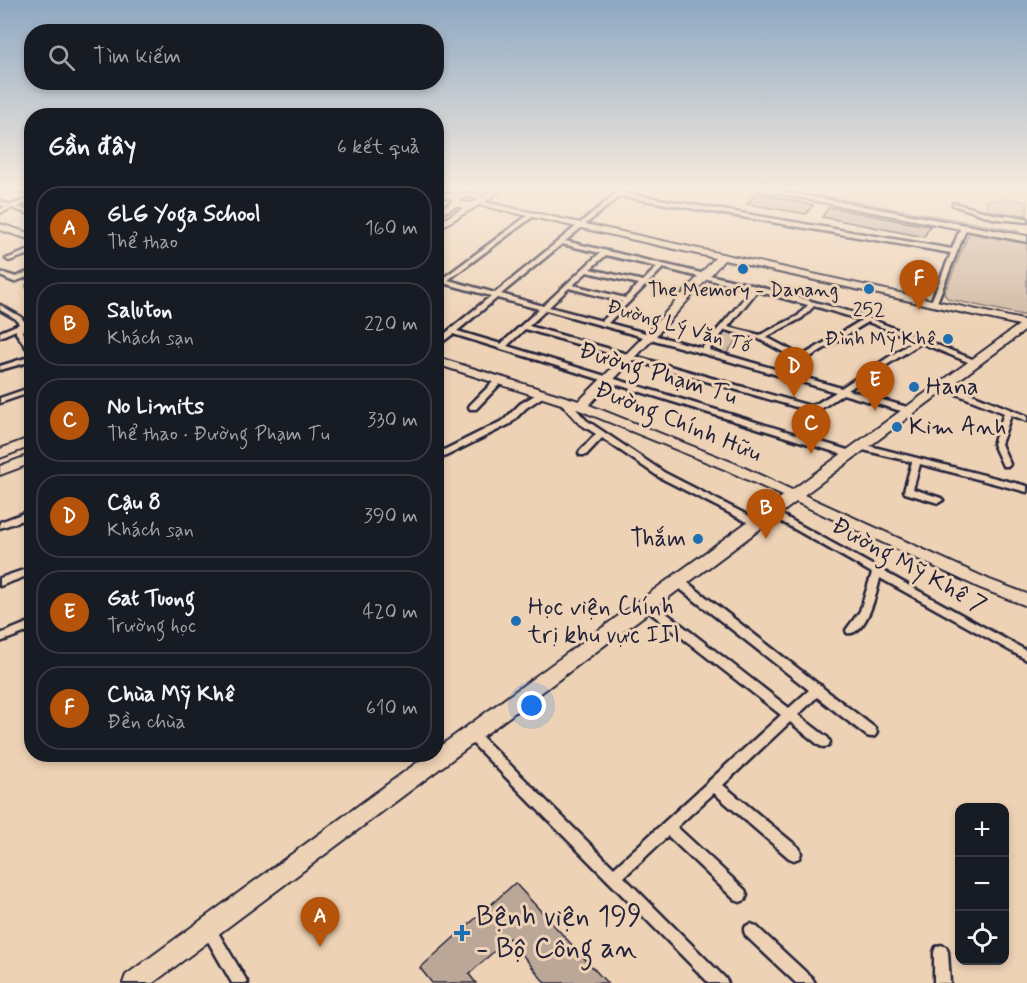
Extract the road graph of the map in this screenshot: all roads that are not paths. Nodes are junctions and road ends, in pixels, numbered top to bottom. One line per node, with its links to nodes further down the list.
1 (504, 234): 19 (street)
2 (570, 234): 8 (street)
3 (621, 234): 12 (street)
4 (846, 234): 10 (street)
5 (962, 234): 10 (street)
6 (1000, 234): 7 (street)
7 (1027, 239)
8 (560, 242): 9 (street); 24 (street)
9 (604, 252): 14 (street); 15 (street)
10 (955, 253): 26 (street)
11 (24, 254): 13 (street)
12 (722, 256): 18 (street); 26 (street)
13 (9, 259)
14 (661, 266): 18 (street); 21 (street)
15 (586, 270): 21 (street); 22 (street)
16 (0, 274): 17 (street)
17 (24, 275)
18 (705, 276): 23 (street); 38 (street)
19 (444, 277)
20 (444, 281): 24 (street, Đường Lý Văn Tố)
21 (644, 283): 25 (street)
22 (568, 286): 25 (street); 29 (street)
23 (756, 288): 27 (street); 35 (street)
24 (496, 295): 29 (street, Đường Lý Văn Tố); 36 (street)
25 (627, 301): 31 (street)
26 (934, 302): 32 (street)
27 (813, 303): 30 (street); 39 (street)
28 (0, 307): 33 (street)
29 (544, 308): 31 (street, Đường Lý Văn Tố); 34 (street)
30 (868, 319): 42 (street); 46 (street)
31 (604, 323): 38 (street, Đường Lý Văn Tố)
32 (1027, 324): 49 (street)
33 (23, 326): 37 (street); 40 (street)
34 (524, 327): 43 (street); 45 (street)
35 (724, 328): 39 (street); 44 (street)
36 (454, 332): 41 (street); 43 (street, Đường Phạm Tu)
37 (0, 335)
38 (650, 336): 44 (street, Đường Lý Văn Tố); 45 (street)
39 (760, 337): 46 (street)
40 (24, 339)
41 (444, 339)
42 (920, 340): 49 (street); 55 (street)
43 (503, 346): 52 (street, Đường Phạm Tu)
44 (704, 351): 51 (street, Đường Lý Văn Tố)
45 (629, 357): 52 (street); 55 (street)
46 (802, 358): 51 (street)
47 (24, 360): 50 (street)
48 (444, 362): 53 (street, Đường Chính Hữu)
49 (976, 362): 54 (street)
50 (0, 368)
51 (780, 372): 55 (street, Đường Lý Văn Tố)
52 (608, 378): 60 (street); 67 (street, Đường Phạm Tu)
53 (500, 380): 57 (street, Đường Chính Hữu); 61 (street)
54 (944, 386): 62 (street); 63 (street)
55 (841, 390): 62 (street, Đường Lý Văn Tố)
56 (24, 392): 58 (street)
57 (543, 394): 59 (street, Đường Chính Hữu); 70 (street)
58 (0, 401)
59 (564, 401): 60 (street, Đường Chính Hữu); 65 (street)
60 (581, 406): 76 (street, Đường Chính Hữu)
61 (473, 407)
62 (911, 411): 67 (street)
63 (1008, 412): 64 (street); 73 (street)
64 (1027, 419)
65 (601, 434): 68 (street); 80 (street)
66 (24, 444): 69 (street)
67 (856, 450): 72 (street, Đường Phạm Tu); 76 (street)
68 (583, 453)
69 (0, 454)
70 (444, 455)
71 (24, 462): 74 (street)
72 (916, 462): 75 (street, Đường Phạm Tu); 77 (street)
73 (1006, 464)
74 (0, 471)
75 (1027, 489)
76 (793, 494): 78 (street); 86 (street, Đường Chính Hữu)
77 (938, 500)
78 (771, 512): 80 (street); 82 (street, Đường Mỹ Khê 7)
79 (24, 516): 81 (street)
80 (756, 523): 85 (street)
81 (0, 525)
82 (878, 572): 89 (street); 91 (street, Đường Mỹ Khê 7)
83 (24, 573): 84 (street)
84 (0, 582)
85 (679, 582): 87 (street); 92 (street)
86 (1027, 600)
87 (648, 605): 93 (street); 95 (street)
88 (24, 628): 90 (street)
89 (851, 630)
90 (0, 638)
91 (1027, 656)
92 (818, 689): 93 (street); 94 (street)
93 (790, 715): 96 (street); 99 (street)
94 (871, 732)
95 (472, 735): 97 (street); 102 (street)
96 (824, 742)
97 (444, 755)
98 (435, 762): 104 (street)
99 (714, 785): 100 (street); 101 (street)
100 (668, 827): 102 (street); 103 (street)
101 (794, 853)
102 (614, 877): 109 (street)
103 (740, 895)
104 (207, 928): 107 (street); 108 (street)
105 (751, 931): 110 (street)
106 (941, 952): 111 (street)
107 (134, 983)
108 (240, 983)
109 (720, 983)
110 (807, 983)
111 (942, 983)

